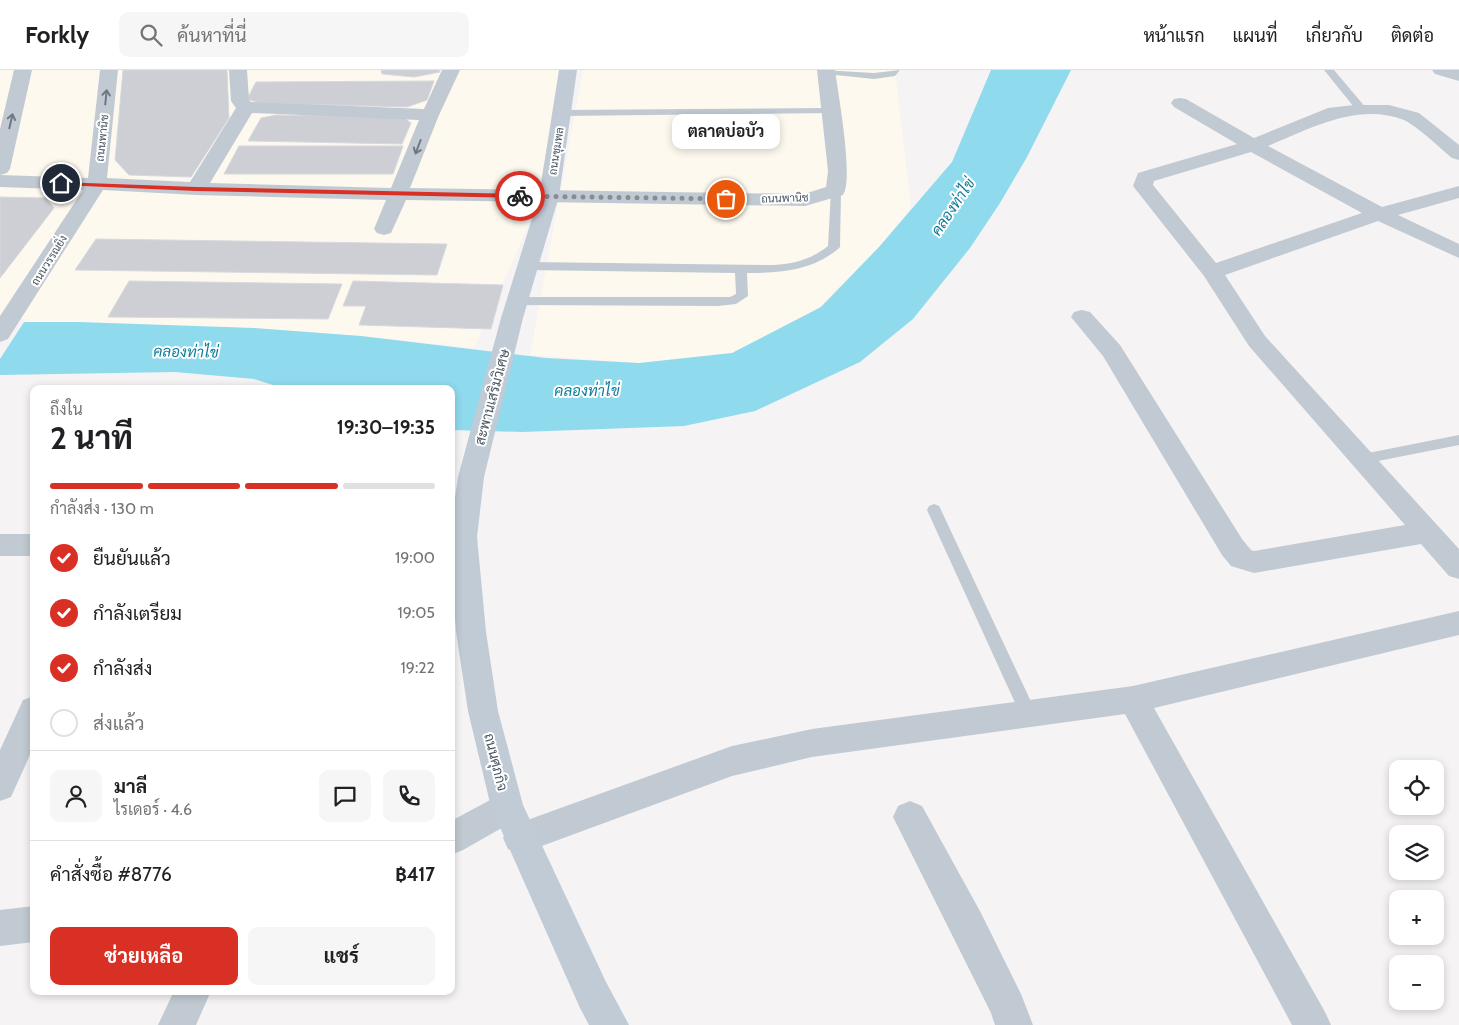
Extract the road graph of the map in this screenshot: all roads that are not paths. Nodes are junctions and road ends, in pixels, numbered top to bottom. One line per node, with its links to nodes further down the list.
1 (22, 70): 19 (street, one-way to 1)
2 (109, 70): 21 (street, ถนนพานิช, one-way to 2)
3 (238, 70): 12 (street)
4 (451, 70): 16 (street)
5 (568, 70): 15 (main road, ถนนชุมพล)
6 (826, 70): 7 (lane); 14 (street)
7 (895, 70)
8 (1329, 70): 13 (lane)
9 (1441, 70): 10 (street)
10 (1459, 76)
11 (1180, 103): 17 (street)
12 (246, 107): 16 (street); 22 (street)
13 (1362, 110): 17 (street); 18 (street)
14 (831, 111): 15 (lane); 23 (street)
15 (562, 113): 26 (main road, ถนนชุมพล)
16 (430, 115): 25 (street, one-way to 25)
17 (1252, 146): 27 (street); 32 (street)
18 (1459, 154)
19 (0, 168)
20 (0, 181): 21 (street)
21 (97, 184): 22 (street, ถนนพานิช); 35 (street, ถนนวรรณยิ่ง)
22 (196, 189): 25 (street, ถนนพานิช)
23 (836, 191): 26 (street, ถนนพานิช); 31 (lane)
24 (1459, 192): 27 (street)
25 (399, 194): 26 (street, ถนนพานิช); 28 (street)
26 (548, 196): 30 (main road, ถนนชุมพล)
27 (1378, 214): 29 (street); 32 (street)
28 (384, 229)
29 (1459, 252)
30 (529, 266): 31 (lane); 33 (main road, ถนนชุมพล)
31 (741, 269): 33 (lane)
32 (1212, 272): 37 (street)
33 (515, 309): 38 (main road, สะพานเสริมวิเศษ)
34 (1082, 317): 40 (street)
35 (0, 334)
36 (1459, 440): 37 (lane)
37 (1363, 459): 40 (street)
38 (471, 477): 41 (main road, ถนนศุภกิจ)
39 (934, 510): 47 (lane)
40 (1427, 532): 44 (street)
41 (457, 537): 50 (main road, ถนนศุภกิจ)
42 (30, 545): 43 (street)
43 (0, 546)
44 (1459, 568)
45 (1459, 623): 46 (street)
46 (1133, 699): 47 (street); 60 (street)
47 (1028, 713): 53 (street)
48 (30, 719): 49 (street)
49 (0, 786)
50 (507, 807): 52 (street); 53 (main road, ถนนศุภกิจ)
51 (910, 817): 59 (street)
52 (455, 837)
53 (520, 838): 58 (main road, ถนนศุภกิจ)
54 (30, 924): 55 (street)
55 (0, 928)
56 (191, 995): 57 (street)
57 (177, 1025)
58 (610, 1025)
59 (1014, 1025)
60 (1312, 1025)

